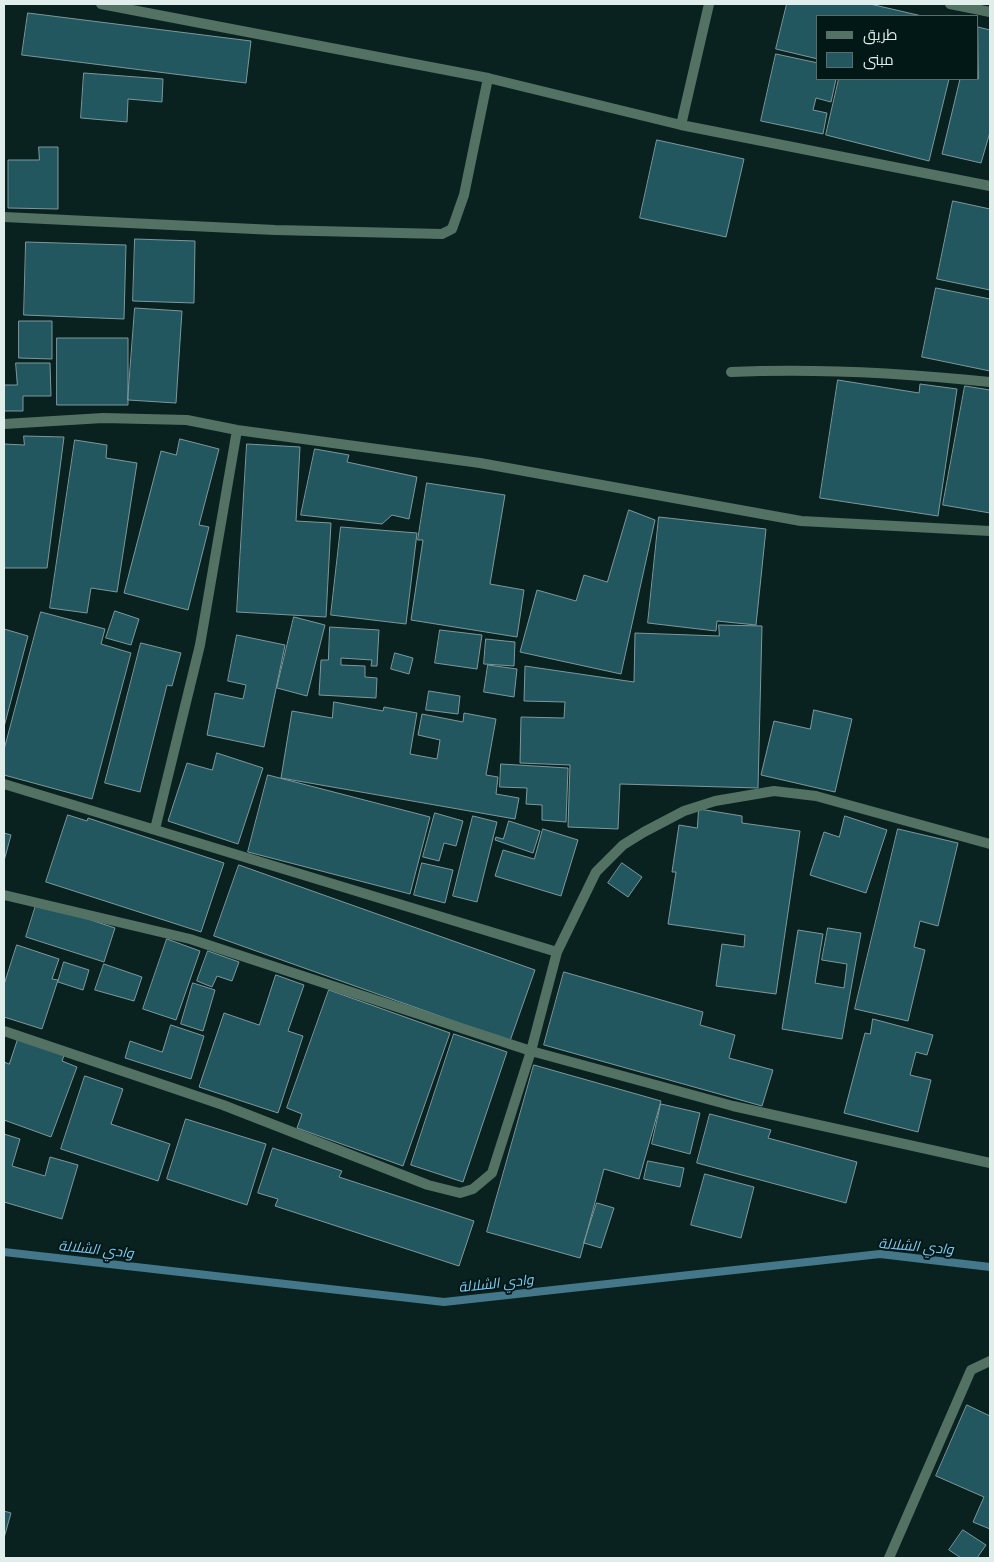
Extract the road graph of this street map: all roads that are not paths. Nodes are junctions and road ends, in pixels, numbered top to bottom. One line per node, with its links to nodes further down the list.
1 (101, 4): 5 (street)
2 (709, 4): 6 (street)
3 (950, 4): 4 (street)
4 (990, 12)
5 (488, 78): 6 (street); 8 (street)
6 (681, 125): 7 (street)
7 (990, 186)
8 (4, 218)
9 (731, 372): 10 (street)
10 (990, 382)
11 (4, 424): 12 (street)
12 (237, 430): 13 (street); 15 (street)
13 (990, 531)
14 (4, 784): 15 (street)
15 (155, 828): 18 (street)
16 (990, 844): 18 (street)
17 (4, 895): 20 (street)
18 (558, 952): 20 (street)
19 (4, 1031): 20 (street)
20 (531, 1050): 21 (street)
21 (990, 1163)
22 (990, 1361): 23 (street)
23 (889, 1558)

